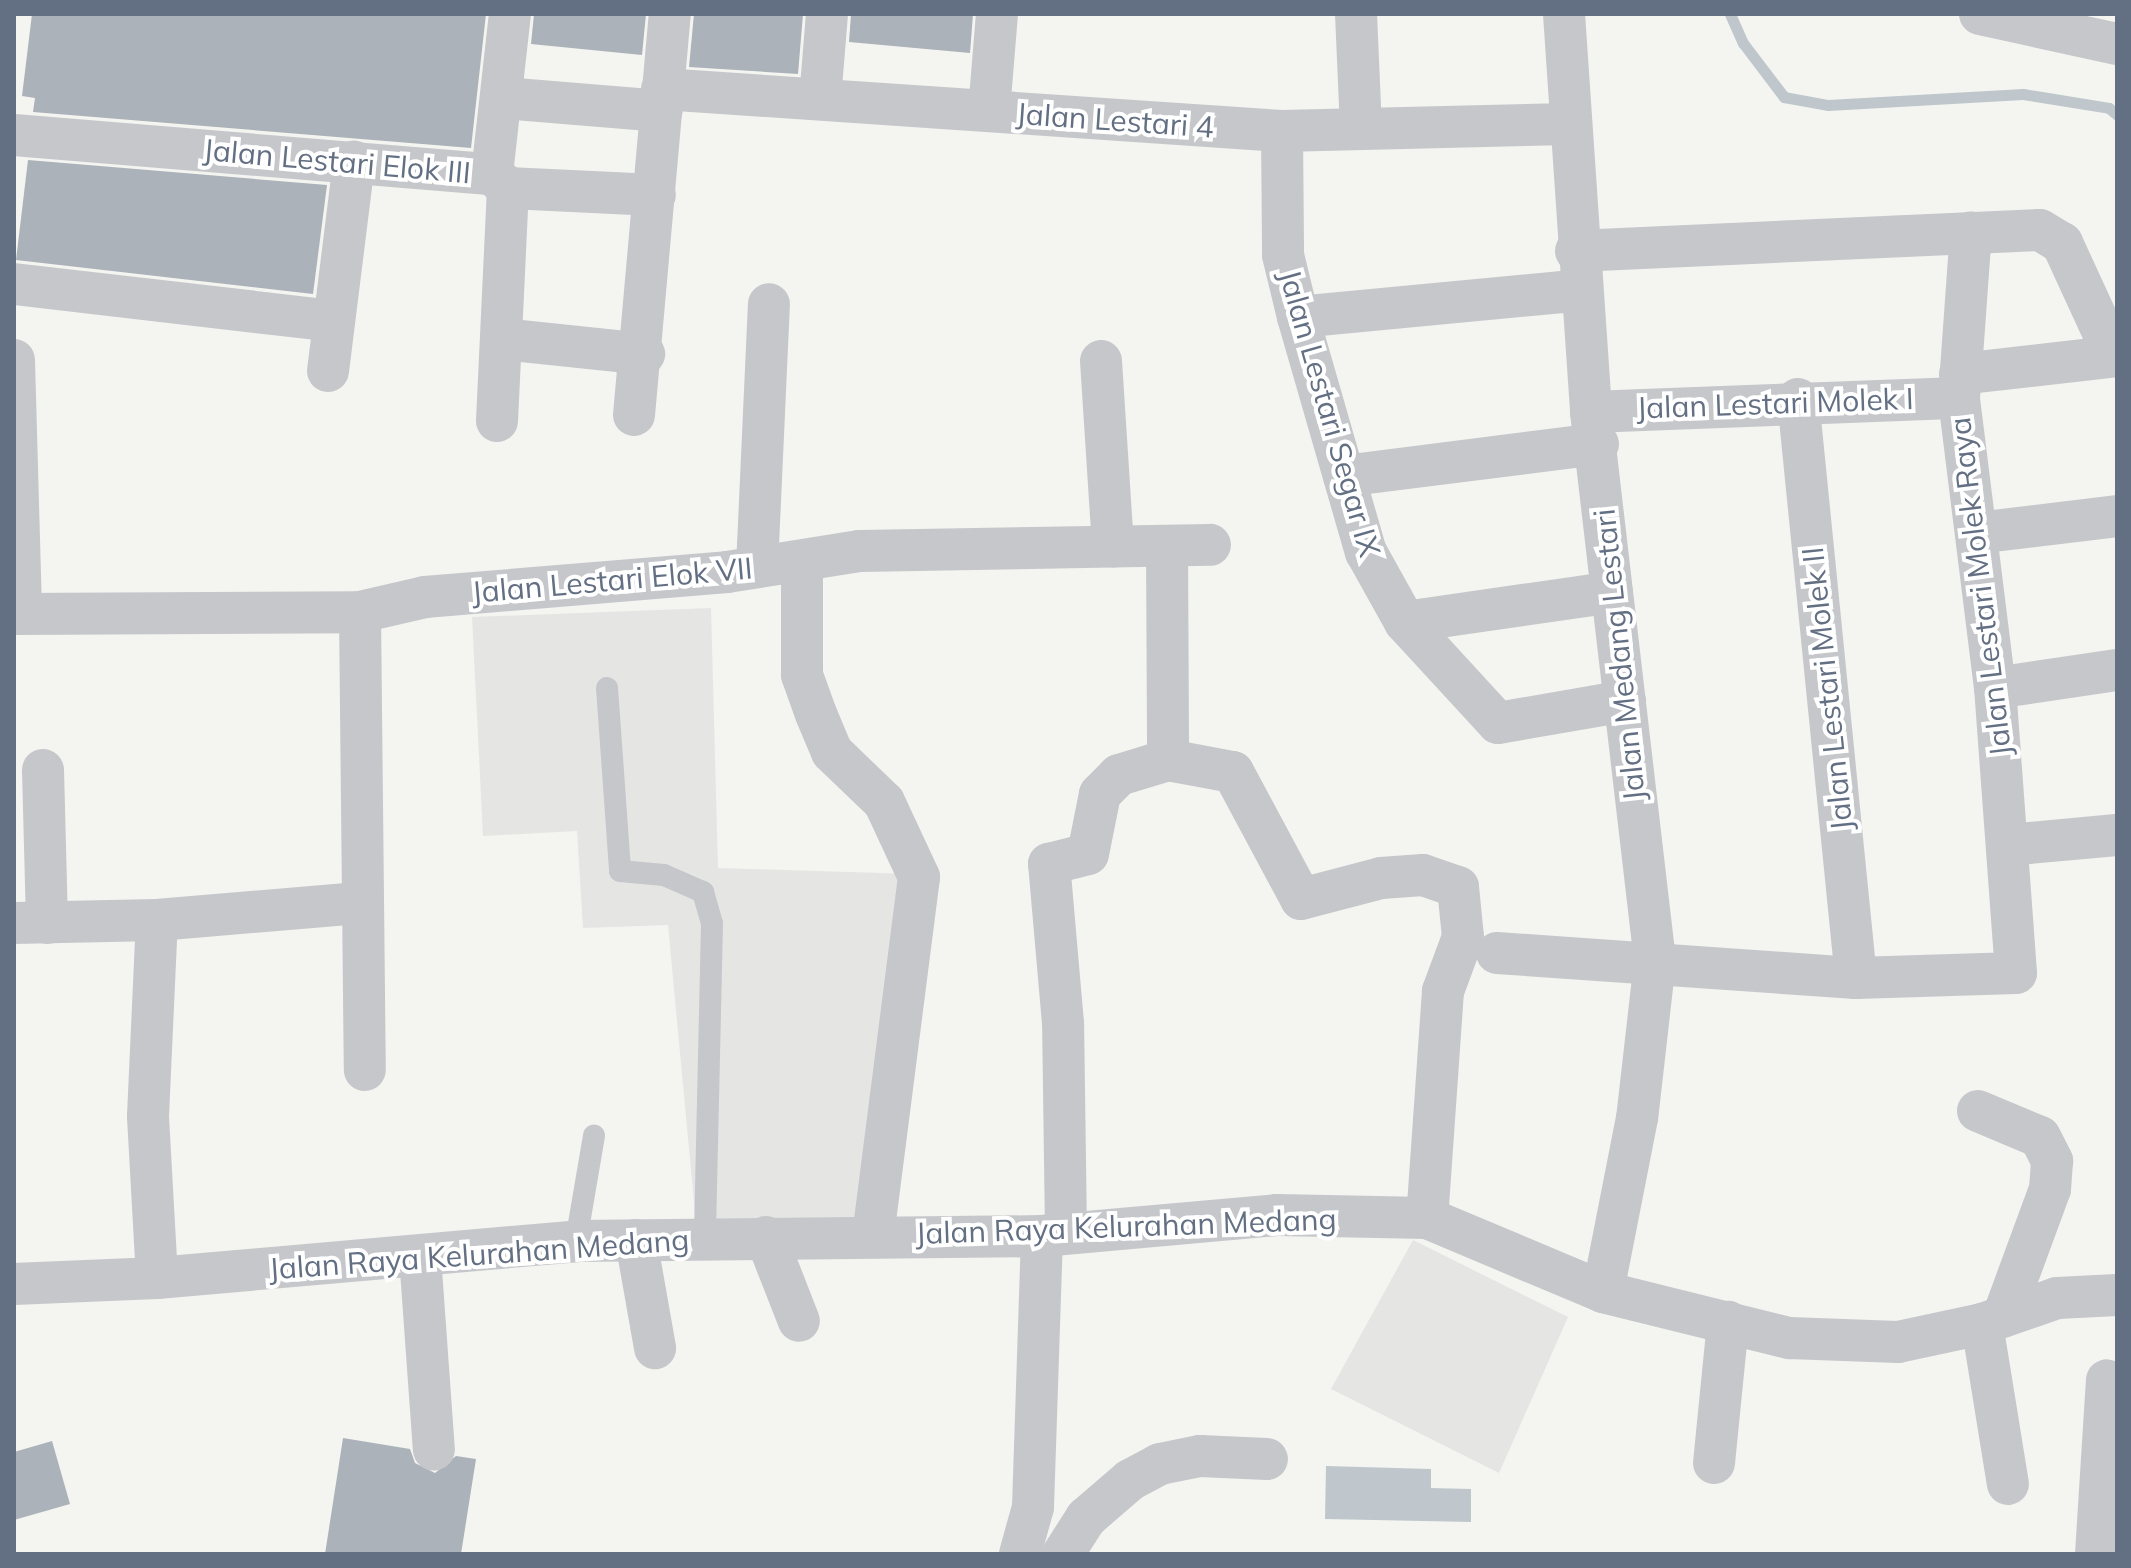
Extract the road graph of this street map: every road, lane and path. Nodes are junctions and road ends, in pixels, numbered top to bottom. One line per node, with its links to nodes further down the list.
1 (510, 14): 9 (street)
2 (670, 14): 11 (street)
3 (827, 14): 10 (street)
4 (997, 14): 12 (street)
5 (1356, 14): 14 (street)
6 (1564, 14): 13 (street, Jalan Medang Lestari)
7 (1980, 14): 8 (street)
8 (2117, 44)
9 (504, 98): 11 (street, Jalan Lestari 4); 18 (street)
10 (820, 99): 11 (street, Jalan Lestari 4); 12 (street, Jalan Lestari 4)
11 (661, 100): 19 (street)
12 (989, 111): 15 (street, Jalan Lestari 4)
13 (1569, 124): 14 (street, Jalan Lestari 4); 21 (street, Jalan Medang Lestari)
14 (1361, 128): 15 (street, Jalan Lestari 4)
15 (1282, 131): 24 (street, Jalan Lestari Segar IX)
16 (14, 135): 17 (street, Jalan Lestari Elok III)
17 (354, 162): 18 (street, Jalan Lestari Elok III); 25 (street)
18 (500, 181): 19 (street, Jalan Lestari Elok III); 26 (street)
19 (655, 195): 27 (street)
20 (1971, 232): 21 (street); 28 (street); 32 (street, Jalan Lestari Molek Raya)
21 (1578, 270): 24 (street); 36 (street, Jalan Medang Lestari)
22 (14, 284): 25 (street)
23 (769, 304): 44 (street)
24 (1298, 317): 37 (street, Jalan Lestari Segar IX)
25 (334, 321): 31 (street)
26 (502, 339): 27 (street); 35 (street)
27 (644, 354): 34 (street)
28 (2116, 356): 32 (street, Jalan Lestari Molek I)
29 (14, 360): 47 (street)
30 (1101, 361): 42 (street)
31 (328, 371)
32 (1959, 386): 33 (street, Jalan Lestari Molek I); 39 (street, Jalan Lestari Molek Raya)
33 (1798, 399): 36 (street, Jalan Lestari Molek I); 62 (street, Jalan Lestari Molek II)
34 (634, 415)
35 (497, 421)
36 (1594, 428): 37 (street, Jalan Lestari Molek I); 45 (street, Jalan Medang Lestari)
37 (1344, 476): 48 (street, Jalan Lestari Segar IX)
38 (2117, 516): 39 (street)
39 (1977, 533): 51 (street, Jalan Lestari Molek Raya)
40 (1210, 545): 41 (street, Jalan Lestari Elok VII)
41 (1167, 546): 42 (street, Jalan Lestari Elok VII); 53 (street)
42 (1113, 547): 43 (street, Jalan Lestari Elok VII)
43 (802, 561): 44 (street, Jalan Lestari Elok VII); 68 (street)
44 (757, 567): 46 (street, Jalan Lestari Elok VII)
45 (1612, 592): 48 (street); 52 (street, Jalan Medang Lestari)
46 (360, 612): 47 (street, Jalan Lestari Elok VII); 57 (street)
47 (18, 614)
48 (1405, 622): 52 (street, Jalan Lestari Segar IX)
49 (2117, 670): 51 (street)
50 (607, 688): 70 (lane)
51 (1995, 688): 56 (street, Jalan Lestari Molek Raya)
52 (1625, 701): 61 (street, Jalan Medang Lestari)
53 (1168, 760): 66 (street); 67 (street)
54 (43, 770): 59 (street)
55 (2117, 835): 56 (street)
56 (2007, 845): 62 (street, Jalan Lestari Molek Raya)
57 (359, 903): 58 (street); 63 (street)
58 (157, 920): 59 (street); 74 (street)
59 (31, 923)
60 (1497, 953): 61 (street, Jalan Lestari Molek Raya)
61 (1655, 961): 62 (street, Jalan Lestari Molek Raya); 76 (street, Jalan Medang Lestari)
62 (1856, 978)
63 (365, 1070)
64 (1978, 1111): 78 (street)
65 (594, 1136): 72 (lane)
66 (1427, 1218): 67 (street, Jalan Raya Kelurahan Medang); 76 (street, Jalan Raya Kelurahan Medang)
67 (1054, 1234): 68 (street, Jalan Raya Kelurahan Medang); 87 (street)
68 (873, 1236): 69 (street, Jalan Raya Kelurahan Medang)
69 (766, 1237): 70 (street, Jalan Raya Kelurahan Medang); 79 (street)
70 (705, 1238): 71 (street, Jalan Raya Kelurahan Medang)
71 (636, 1240): 72 (street, Jalan Raya Kelurahan Medang); 81 (street)
72 (576, 1241): 73 (street, Jalan Raya Kelurahan Medang)
73 (420, 1256): 74 (street, Jalan Raya Kelurahan Medang); 83 (street)
74 (157, 1278): 75 (street, Jalan Raya Kelurahan Medang)
75 (14, 1284)
76 (1603, 1292): 80 (street, Jalan Raya Kelurahan Medang)
77 (2117, 1295): 78 (street, Jalan Raya Kelurahan Medang)
78 (1992, 1320): 80 (street, Jalan Raya Kelurahan Medang); 86 (street)
79 (799, 1321)
80 (1728, 1322): 85 (street)
81 (655, 1348)
82 (2107, 1380): 89 (street)
83 (434, 1449)
84 (1267, 1459): 88 (street)
85 (1714, 1463)
86 (2008, 1484)
87 (1020, 1554)
88 (1063, 1554)
89 (2096, 1554)

